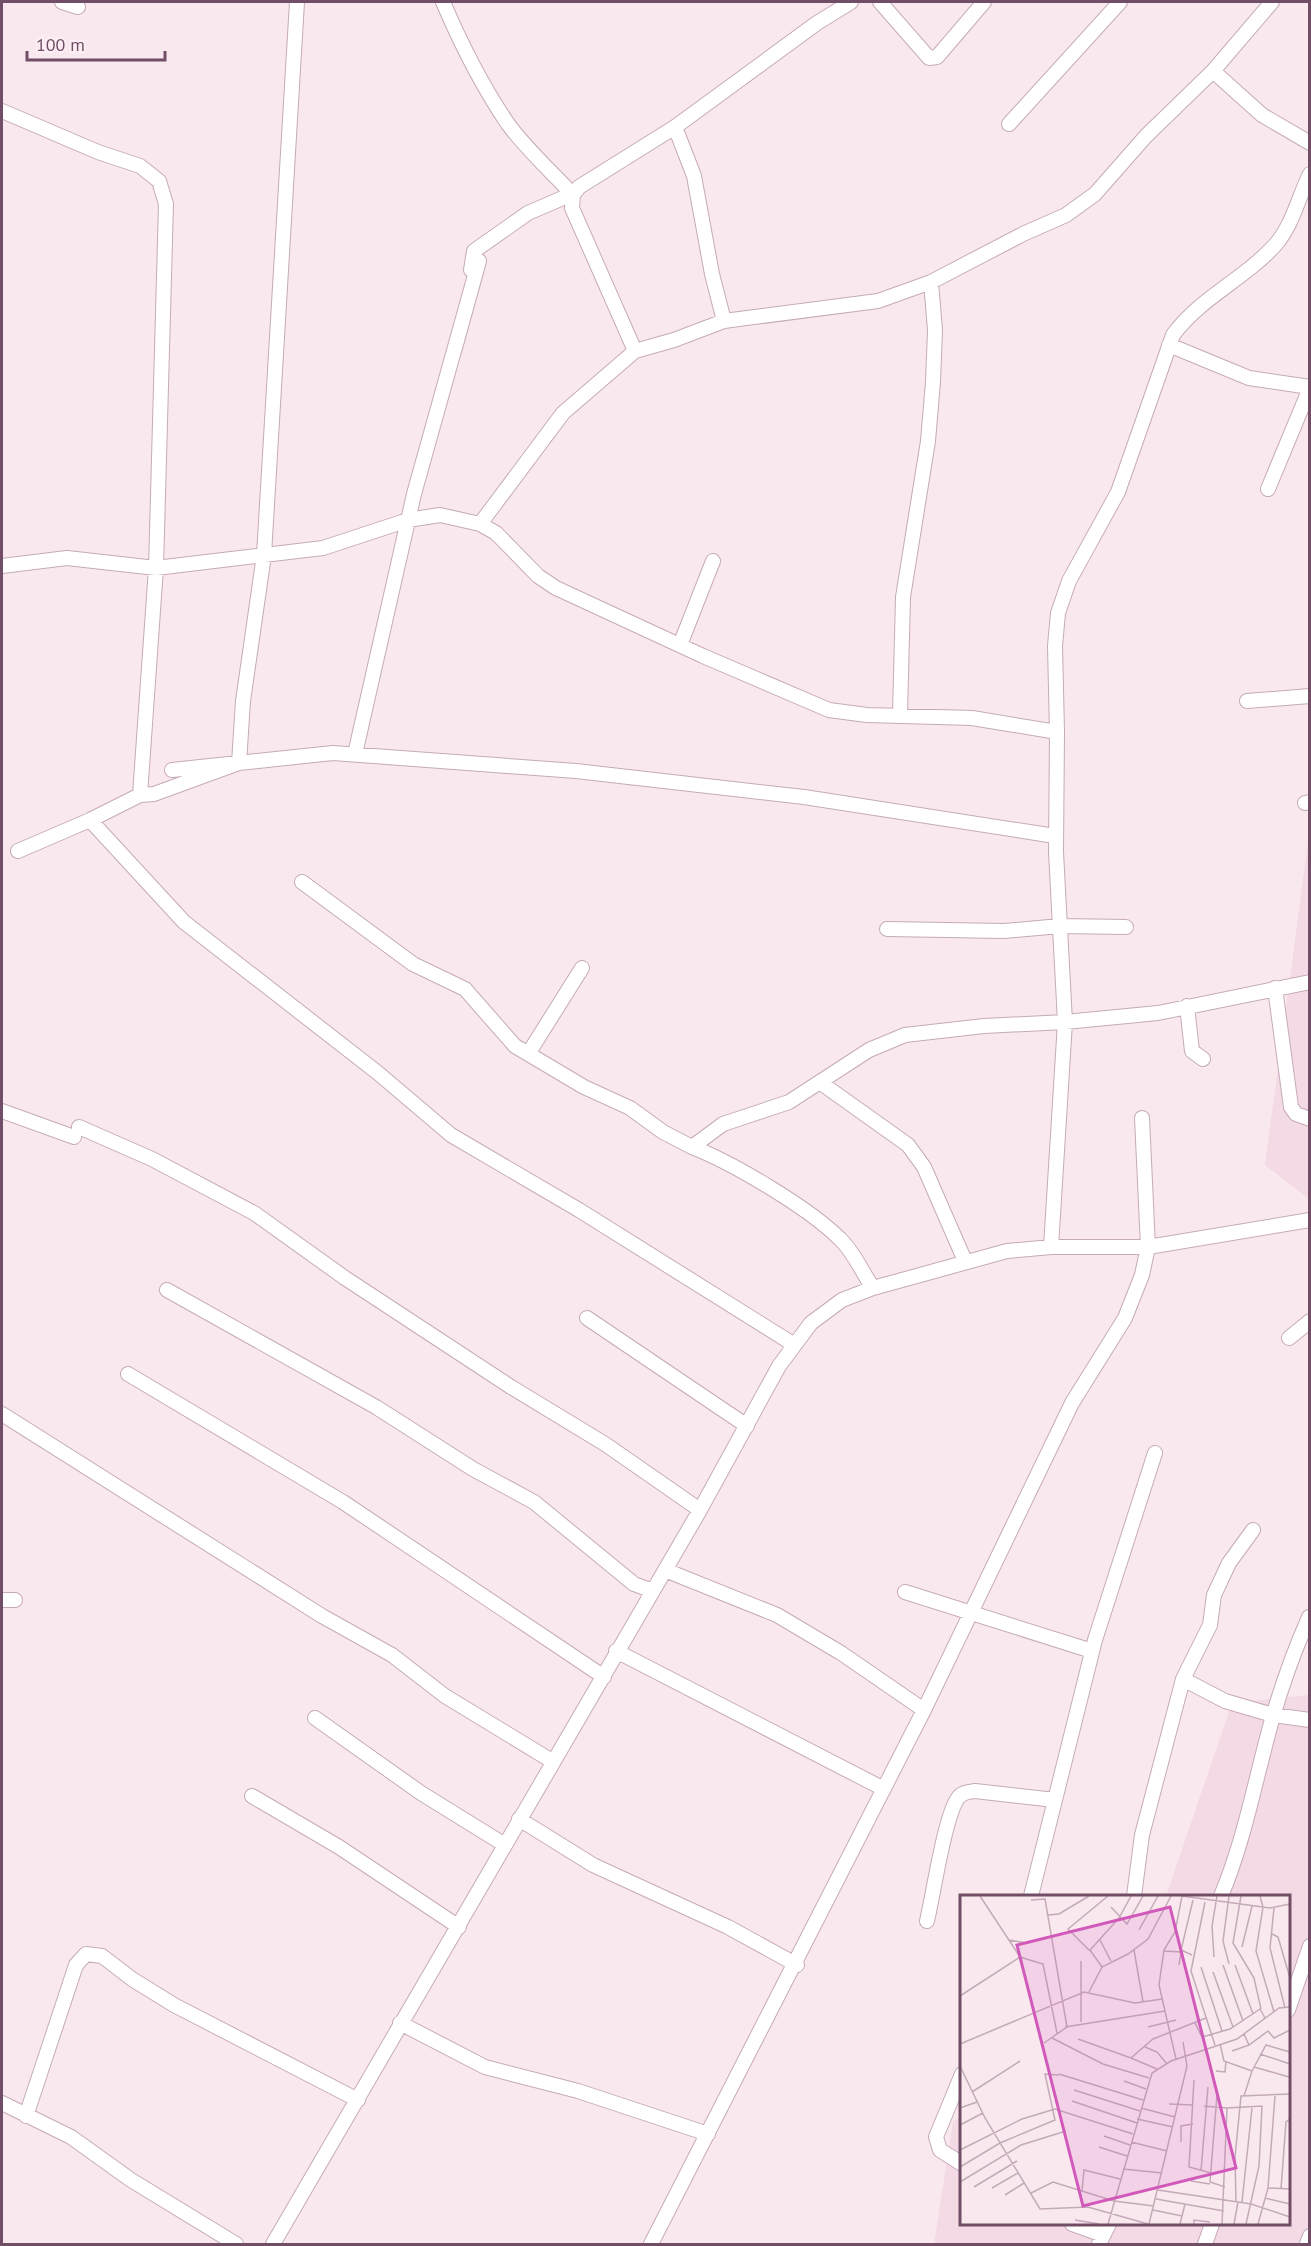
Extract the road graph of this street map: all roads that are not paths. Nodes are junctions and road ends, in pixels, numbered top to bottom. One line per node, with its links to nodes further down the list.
1 (62, 2): 9 (street)
2 (297, 2): 31 (street)
3 (443, 2): 16 (street)
4 (851, 2): 13 (street)
5 (880, 2): 6 (street)
6 (984, 2)
7 (1120, 2): 12 (street)
8 (1272, 2): 10 (street)
9 (78, 8)
10 (1212, 70): 14 (street); 19 (street)
11 (2, 111): 17 (street)
12 (1009, 124)
13 (675, 127): 16 (street); 21 (street)
14 (1310, 142)
15 (1310, 174): 22 (street)
16 (573, 194): 18 (street); 24 (street)
17 (166, 204): 20 (street); 34 (street)
18 (479, 261): 23 (street); 29 (street)
19 (931, 282): 21 (street); 38 (street)
20 (157, 285)
21 (724, 321): 24 (street)
22 (1169, 345): 27 (street); 39 (street)
23 (455, 348)
24 (635, 351): 30 (street)
25 (1310, 374): 26 (street)
26 (1310, 382)
27 (1310, 388): 28 (street)
28 (1268, 489)
29 (408, 520): 30 (street); 31 (street); 40 (street)
30 (480, 524): 35 (street)
31 (264, 555): 34 (street); 42 (street)
32 (713, 561): 35 (street)
33 (2, 566): 34 (street)
34 (156, 567): 42 (street)
35 (680, 645): 38 (street)
36 (1310, 696): 37 (street)
37 (1247, 701)
38 (900, 715): 39 (street)
39 (1057, 732): 44 (street)
40 (355, 754): 41 (street); 44 (street)
41 (172, 770)
42 (140, 795): 43 (street)
43 (90, 820): 45 (street); 70 (street)
44 (1055, 836): 53 (street)
45 (18, 851)
46 (302, 882): 54 (street)
47 (1126, 927): 48 (street)
48 (886, 929)
49 (582, 968): 54 (street)
50 (1310, 982): 51 (street)
51 (1275, 988): 52 (street); 59 (street)
52 (1187, 1006): 53 (street); 55 (street)
53 (1065, 1022): 56 (street); 62 (street)
54 (528, 1054): 60 (street)
55 (1203, 1059)
56 (821, 1083): 60 (street); 64 (street)
57 (2, 1111): 75 (street)
58 (1142, 1118): 63 (street)
59 (1310, 1119)
60 (692, 1147): 65 (street)
61 (1310, 1220): 63 (street)
62 (1051, 1247): 63 (street); 64 (street)
63 (1148, 1247): 80 (street)
64 (965, 1261): 65 (street)
65 (873, 1288): 70 (street)
66 (167, 1290): 78 (street)
67 (587, 1318): 73 (street)
68 (1310, 1321): 69 (street)
69 (1288, 1338)
70 (793, 1344): 73 (street)
71 (128, 1374): 84 (street)
72 (2, 1414): 90 (street)
73 (747, 1426): 75 (street)
74 (1155, 1453): 83 (street)
75 (700, 1510): 77 (street)
76 (1253, 1530): 85 (street)
77 (665, 1570): 78 (street); 86 (street)
78 (653, 1591): 82 (street)
79 (905, 1592): 80 (street)
80 (971, 1612): 83 (street); 86 (street)
81 (1309, 1617): 87 (street)
82 (616, 1651): 84 (street); 91 (street)
83 (1092, 1651): 93 (street)
84 (604, 1677): 90 (street)
85 (1183, 1679): 87 (street); 97 (street)
86 (924, 1710): 91 (street)
87 (1273, 1715): 89 (street); 98 (street)
88 (315, 1718): 95 (street)
89 (1310, 1720)
90 (552, 1761): 94 (street)
91 (884, 1789): 102 (street)
92 (252, 1796): 100 (street)
93 (1055, 1800): 96 (street); 99 (street)
94 (519, 1819): 95 (street); 102 (street)
95 (505, 1845): 100 (street)
96 (1031, 1895)
97 (1134, 1895)
98 (1221, 1895)
99 (927, 1921)
100 (459, 1927): 106 (street)
101 (1310, 1947): 103 (street)
102 (797, 1965): 109 (street)
103 (1290, 2004)
104 (400, 2023): 109 (street)
105 (960, 2079): 110 (street)
106 (358, 2100): 108 (street); 116 (street)
107 (2, 2103): 108 (street)
108 (27, 2116): 115 (street)
109 (708, 2134): 117 (street)
110 (960, 2163)
111 (1078, 2225): 113 (street)
112 (1211, 2225): 118 (street)
113 (1104, 2234)
114 (1310, 2236): 119 (street)
115 (236, 2244)
116 (273, 2244)
117 (651, 2244)
118 (1205, 2244)
119 (1307, 2244)

